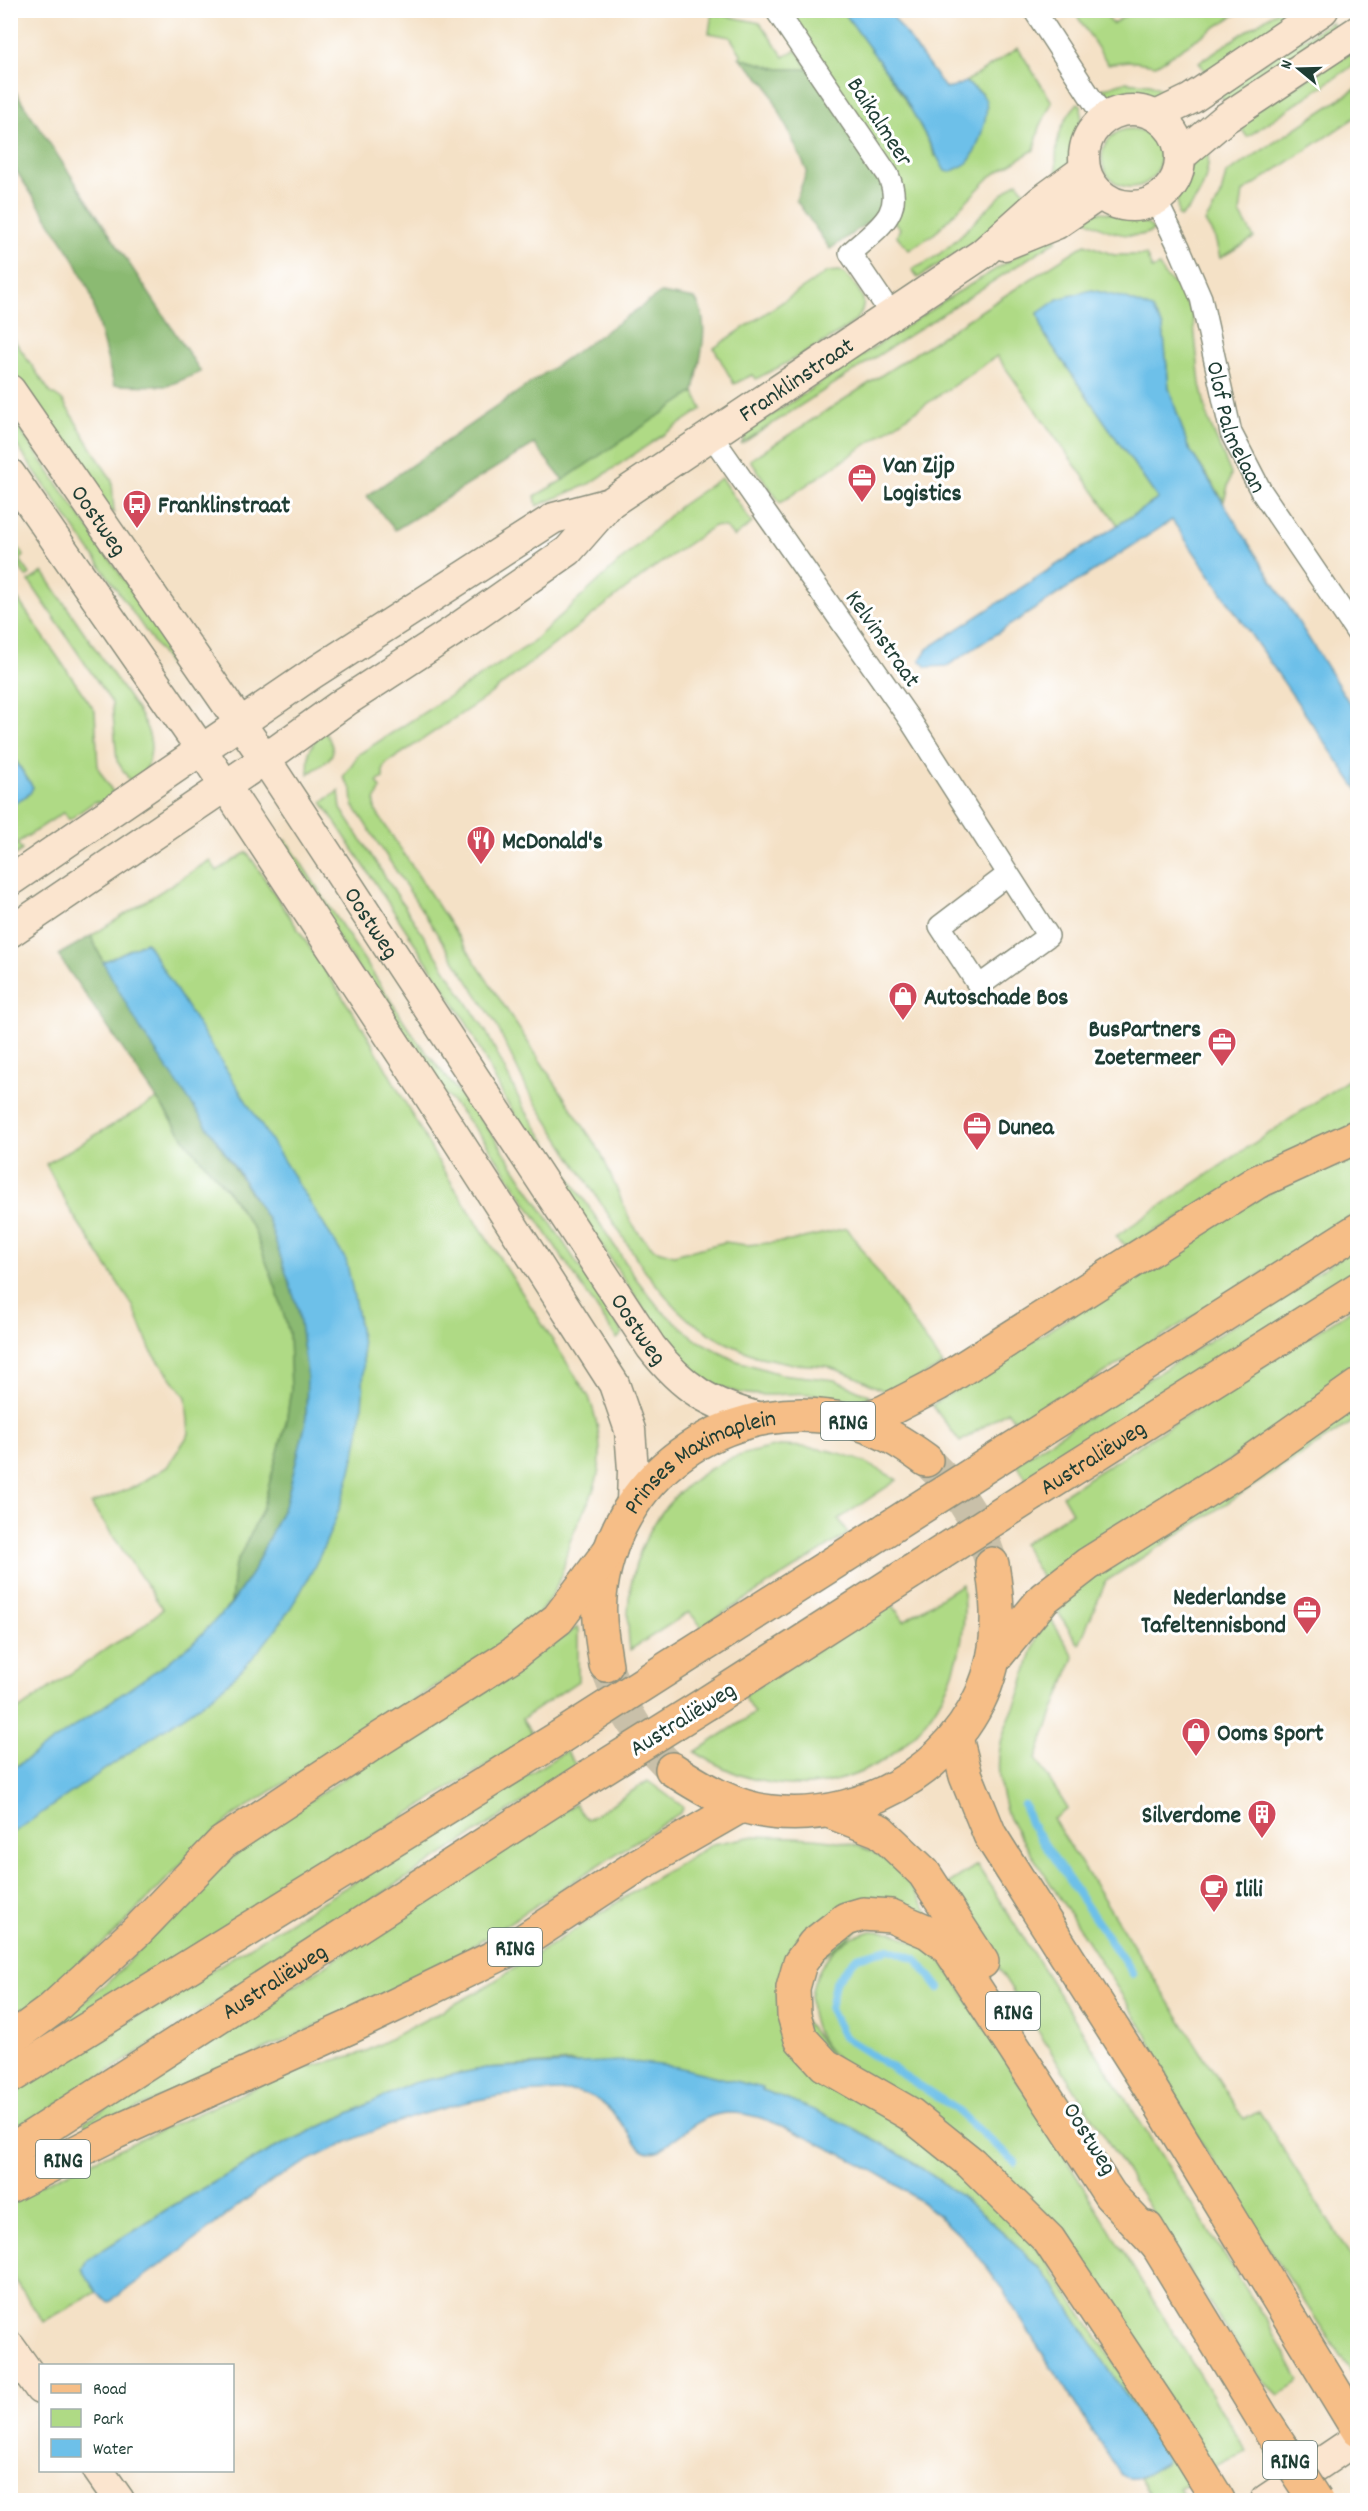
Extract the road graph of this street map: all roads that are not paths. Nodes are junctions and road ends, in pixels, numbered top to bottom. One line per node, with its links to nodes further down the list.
1 (776, 10): 10 (street, Baikalmeer)
2 (1034, 10): 6 (street)
3 (1323, 10): 5 (street)
4 (1358, 31): 7 (street)
5 (1156, 116): 6 (street); 7 (street)
6 (1104, 118): 8 (street)
7 (1181, 156): 9 (street)
8 (1092, 181): 9 (street); 10 (street, Franklinstraat)
9 (1156, 200): 15 (street, Olof Palmelaan)
10 (892, 315): 12 (street, Franklinstraat)
11 (10, 390): 16 (street, Oostweg)
12 (711, 435): 14 (street, Franklinstraat); 20 (street, Kelvinstraat)
13 (10, 474): 17 (street, Oostweg)
14 (610, 503): 16 (street, Franklinstraat); 18 (street, Franklinstraat)
15 (1358, 634)
16 (239, 723): 17 (street, Franklinstraat); 18 (street, Oostweg)
17 (201, 749): 19 (street, Oostweg); 21 (street, Franklinstraat)
18 (265, 759): 19 (street, Franklinstraat); 27 (street, Oostweg)
19 (225, 786): 22 (street, Franklinstraat); 30 (street, Oostweg)
20 (1008, 875): 20 (street, Kelvinstraat)
21 (10, 881)
22 (10, 932)
23 (1358, 1136): 28 (main road)
24 (1358, 1230): 40 (main road, Australiëweg, bridge)
25 (1358, 1289): 41 (main road, Australiëweg, bridge)
26 (1358, 1386): 33 (main road)
27 (761, 1418): 28 (main road, Prinses Maximaplein / RING); 30 (main road, Prinses Maximaplein / RING)
28 (854, 1422): 29 (main road, Prinses Maximaplein / RING)
29 (927, 1460)
30 (632, 1504): 31 (main road, Prinses Maximaplein / RING)
31 (610, 1550): 34 (main road, Prinses Maximaplein / RING); 39 (main road, RING)
32 (992, 1564): 33 (main road, RING)
33 (993, 1660): 35 (main road, RING)
34 (606, 1665)
35 (956, 1738): 38 (main road, RING); 46 (main road)
36 (672, 1769): 37 (main road, RING)
37 (741, 1806): 38 (main road, RING); 42 (main road, RING)
38 (831, 1812): 43 (main road, Oostweg / RING)
39 (10, 2040)
40 (10, 2077)
41 (10, 2151)
42 (10, 2186)
43 (1159, 2247): 50 (main road); 52 (main road, Oostweg / RING, bridge)
44 (10, 2347): 45 (street)
45 (39, 2388)
46 (1358, 2430)
47 (1358, 2438): 51 (street)
48 (99, 2472): 49 (street)
49 (119, 2500)
50 (1218, 2500)
51 (1266, 2500)
52 (1316, 2500)

